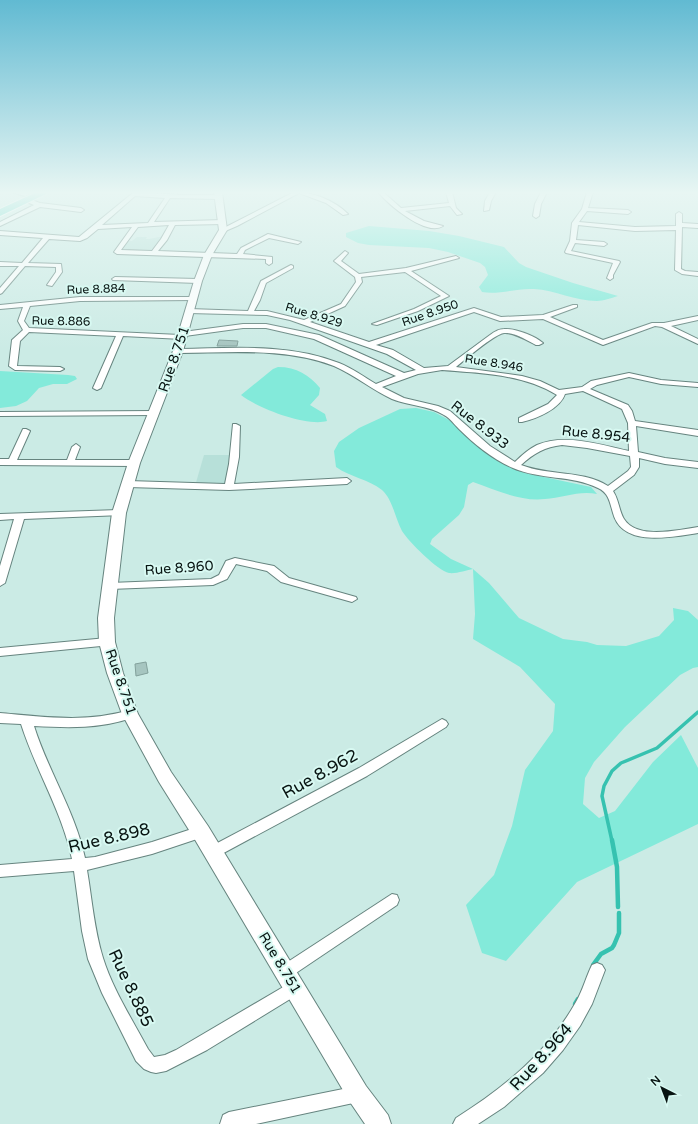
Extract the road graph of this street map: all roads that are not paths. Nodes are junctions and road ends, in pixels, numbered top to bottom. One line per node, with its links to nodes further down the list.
1 (41, 244): 15 (street)
2 (121, 244): 8 (street)
3 (160, 244): 8 (street)
4 (214, 244): 10 (main road, Rue 8.751)
5 (250, 244): 11 (street)
6 (571, 244): 20 (street)
7 (679, 244): 18 (street)
8 (155, 253): 10 (street)
9 (345, 253): 19 (street)
10 (208, 256): 11 (street); 22 (main road, Rue 8.751)
11 (239, 256): 13 (street)
12 (456, 258): 17 (street)
13 (269, 263)
14 (0, 264): 15 (street)
15 (23, 265): 23 (street); 24 (street)
16 (291, 267): 29 (street)
17 (406, 270): 19 (street); 33 (street)
18 (698, 274)
19 (358, 276): 32 (street)
20 (610, 278)
21 (115, 279): 22 (street)
22 (198, 281): 26 (main road, Rue 8.751)
23 (50, 285)
24 (0, 292)
25 (27, 304): 26 (street, Rue 8.884); 28 (street, Rue 8.884); 35 (street)
26 (191, 305): 29 (street, Rue 8.929); 37 (main road, Rue 8.751)
27 (575, 306): 30 (street)
28 (0, 307)
29 (250, 313): 32 (street, Rue 8.929)
30 (544, 317): 34 (street, Rue 8.950); 40 (street, Rue 8.950)
31 (698, 318): 34 (street, Rue 8.950)
32 (305, 322): 40 (street, Rue 8.929)
33 (375, 324)
34 (664, 325): 38 (street)
35 (27, 330): 36 (street, Rue 8.886); 42 (street, Rue 8.886)
36 (121, 334): 37 (street, Rue 8.886); 47 (street)
37 (181, 341): 44 (street); 46 (street, Rue 8.933); 50 (main road, Rue 8.751)
38 (698, 342)
39 (539, 343): 41 (street)
40 (369, 345): 43 (street, Rue 8.929)
41 (450, 368): 43 (street, Rue 8.946); 49 (street, Rue 8.946)
42 (60, 370)
43 (424, 371): 44 (street, Rue 8.946)
44 (403, 376): 46 (street, Rue 8.946)
45 (698, 385): 48 (street)
46 (375, 387): 64 (street, Rue 8.933)
47 (97, 388)
48 (584, 389): 49 (street); 53 (street)
49 (559, 392): 52 (street)
50 (154, 412): 51 (street); 62 (main road, Rue 8.751)
51 (2, 417)
52 (522, 420)
53 (632, 423): 56 (street, Rue 8.954); 58 (street, Rue 8.954)
54 (236, 426): 67 (street)
55 (26, 431): 60 (street)
56 (698, 433)
57 (76, 447): 61 (street)
58 (634, 454): 63 (street); 64 (street, Rue 8.954); 68 (street)
59 (0, 462): 60 (street)
60 (12, 462): 61 (street)
61 (70, 463): 62 (street)
62 (134, 463): 66 (main road, Rue 8.751)
63 (698, 465)
64 (515, 466): 68 (street, Rue 8.933)
65 (347, 481): 67 (street)
66 (128, 484): 67 (street); 69 (main road, Rue 8.751)
67 (229, 487)
68 (608, 490): 72 (street)
69 (119, 513): 70 (street); 74 (main road, Rue 8.751)
70 (20, 516): 71 (street); 73 (street)
71 (0, 517)
72 (698, 530)
73 (0, 583)
74 (110, 586): 75 (street, Rue 8.960); 76 (main road, Rue 8.751)
75 (352, 599)
76 (108, 642): 77 (street); 78 (main road, Rue 8.751)
77 (0, 652)
78 (130, 714): 80 (street); 82 (main road, Rue 8.751)
79 (0, 718): 80 (street)
80 (26, 720): 84 (street, Rue 8.885)
81 (442, 724): 83 (street, Rue 8.962)
82 (201, 832): 83 (main road, Rue 8.751); 84 (street, Rue 8.898)
83 (213, 852): 88 (main road, Rue 8.751)
84 (81, 864): 85 (street, Rue 8.898); 89 (street, Rue 8.885)
85 (0, 871)
86 (392, 900): 88 (street)
87 (597, 970): 93 (street, Rue 8.964)
88 (285, 972): 89 (main road, Rue 8.751)
89 (295, 988): 90 (main road, Rue 8.751)
90 (358, 1094): 91 (street); 92 (main road, Rue 8.751)
91 (226, 1123)
92 (379, 1124)
93 (462, 1124)

